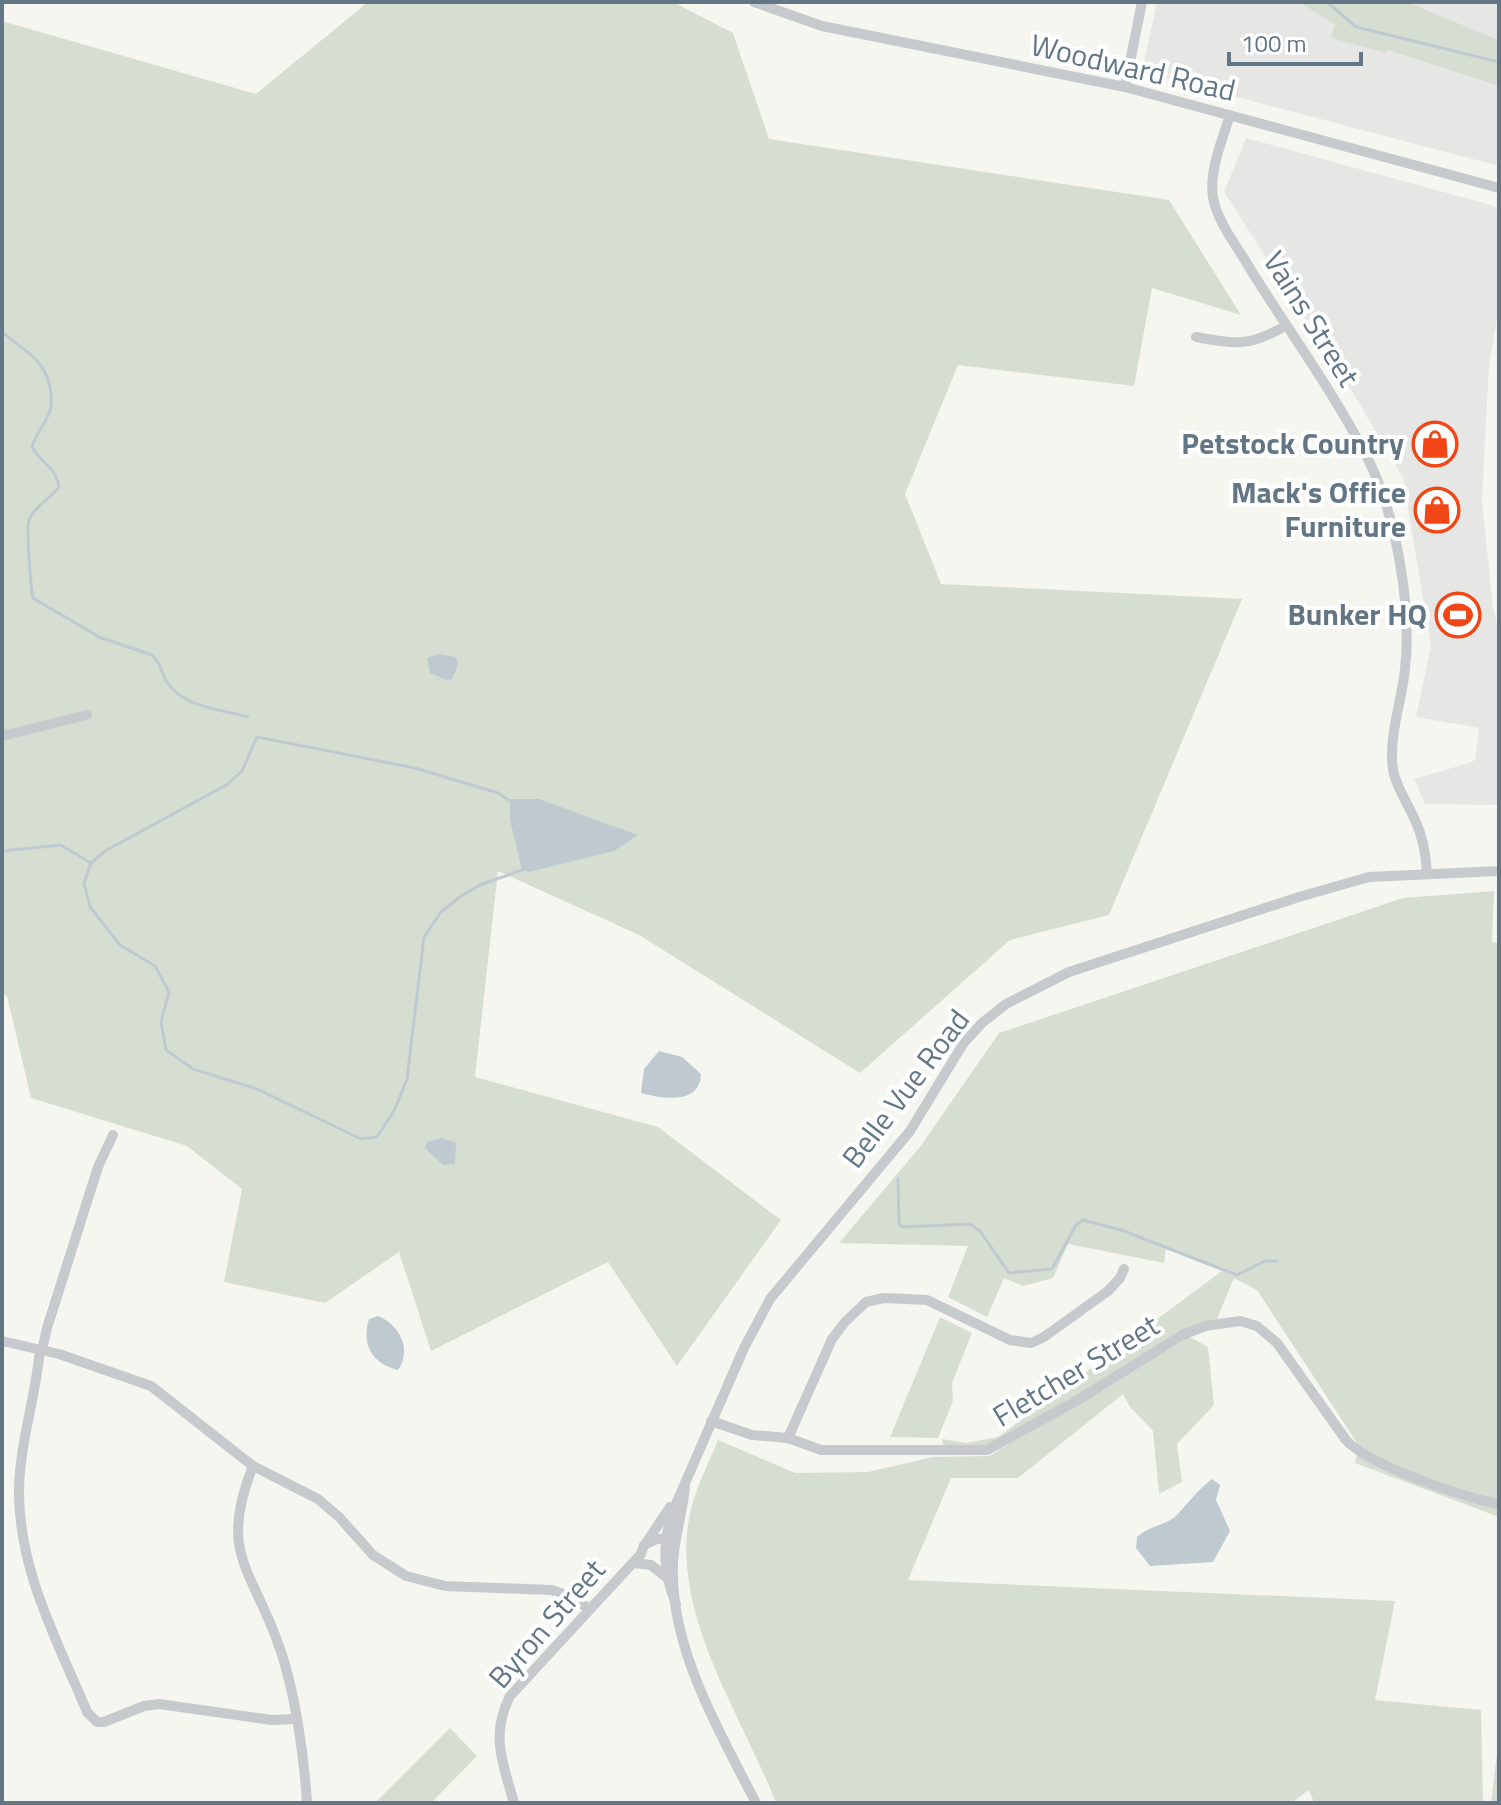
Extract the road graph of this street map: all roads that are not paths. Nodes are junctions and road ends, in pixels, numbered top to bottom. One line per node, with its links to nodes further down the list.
1 (754, 2): 3 (street, Woodward Road)
2 (1142, 2): 3 (street)
3 (1125, 87): 4 (street, Woodward Road)
4 (1230, 115): 5 (street, Woodward Road); 6 (street, Vains Street)
5 (1499, 188)
6 (1285, 326): 7 (street); 11 (street, Vains Street)
7 (1196, 337)
8 (87, 715): 9 (street)
9 (2, 736)
10 (1499, 871): 11 (street, Belle Vue Road)
11 (1427, 873): 16 (street, Belle Vue Road)
12 (113, 1135): 15 (street)
13 (1124, 1269): 17 (street)
14 (2, 1341): 15 (street)
15 (41, 1349): 18 (street); 27 (street)
16 (711, 1421): 17 (street, Fletcher Street); 19 (street, Belle Vue Road)
17 (788, 1438): 21 (street, Fletcher Street)
18 (253, 1466): 26 (street); 27 (street)
19 (686, 1483): 20 (street, Belle Vue Road); 22 (street, Belle Vue Road)
20 (677, 1498): 22 (street, Belle Vue Road); 23 (street, Byron Street)
21 (1499, 1504)
22 (671, 1543): 23 (street, Byron Street); 24 (street, Belle Vue Road); 25 (street)
23 (639, 1554): 24 (street, Byron Street); 26 (street, Byron Street)
24 (666, 1577): 25 (street, Belle Vue Road)
25 (676, 1604): 30 (street)
26 (589, 1609): 29 (street, Byron Street)
27 (295, 1719): 28 (street)
28 (307, 1803)
29 (514, 1803)
30 (756, 1803)

